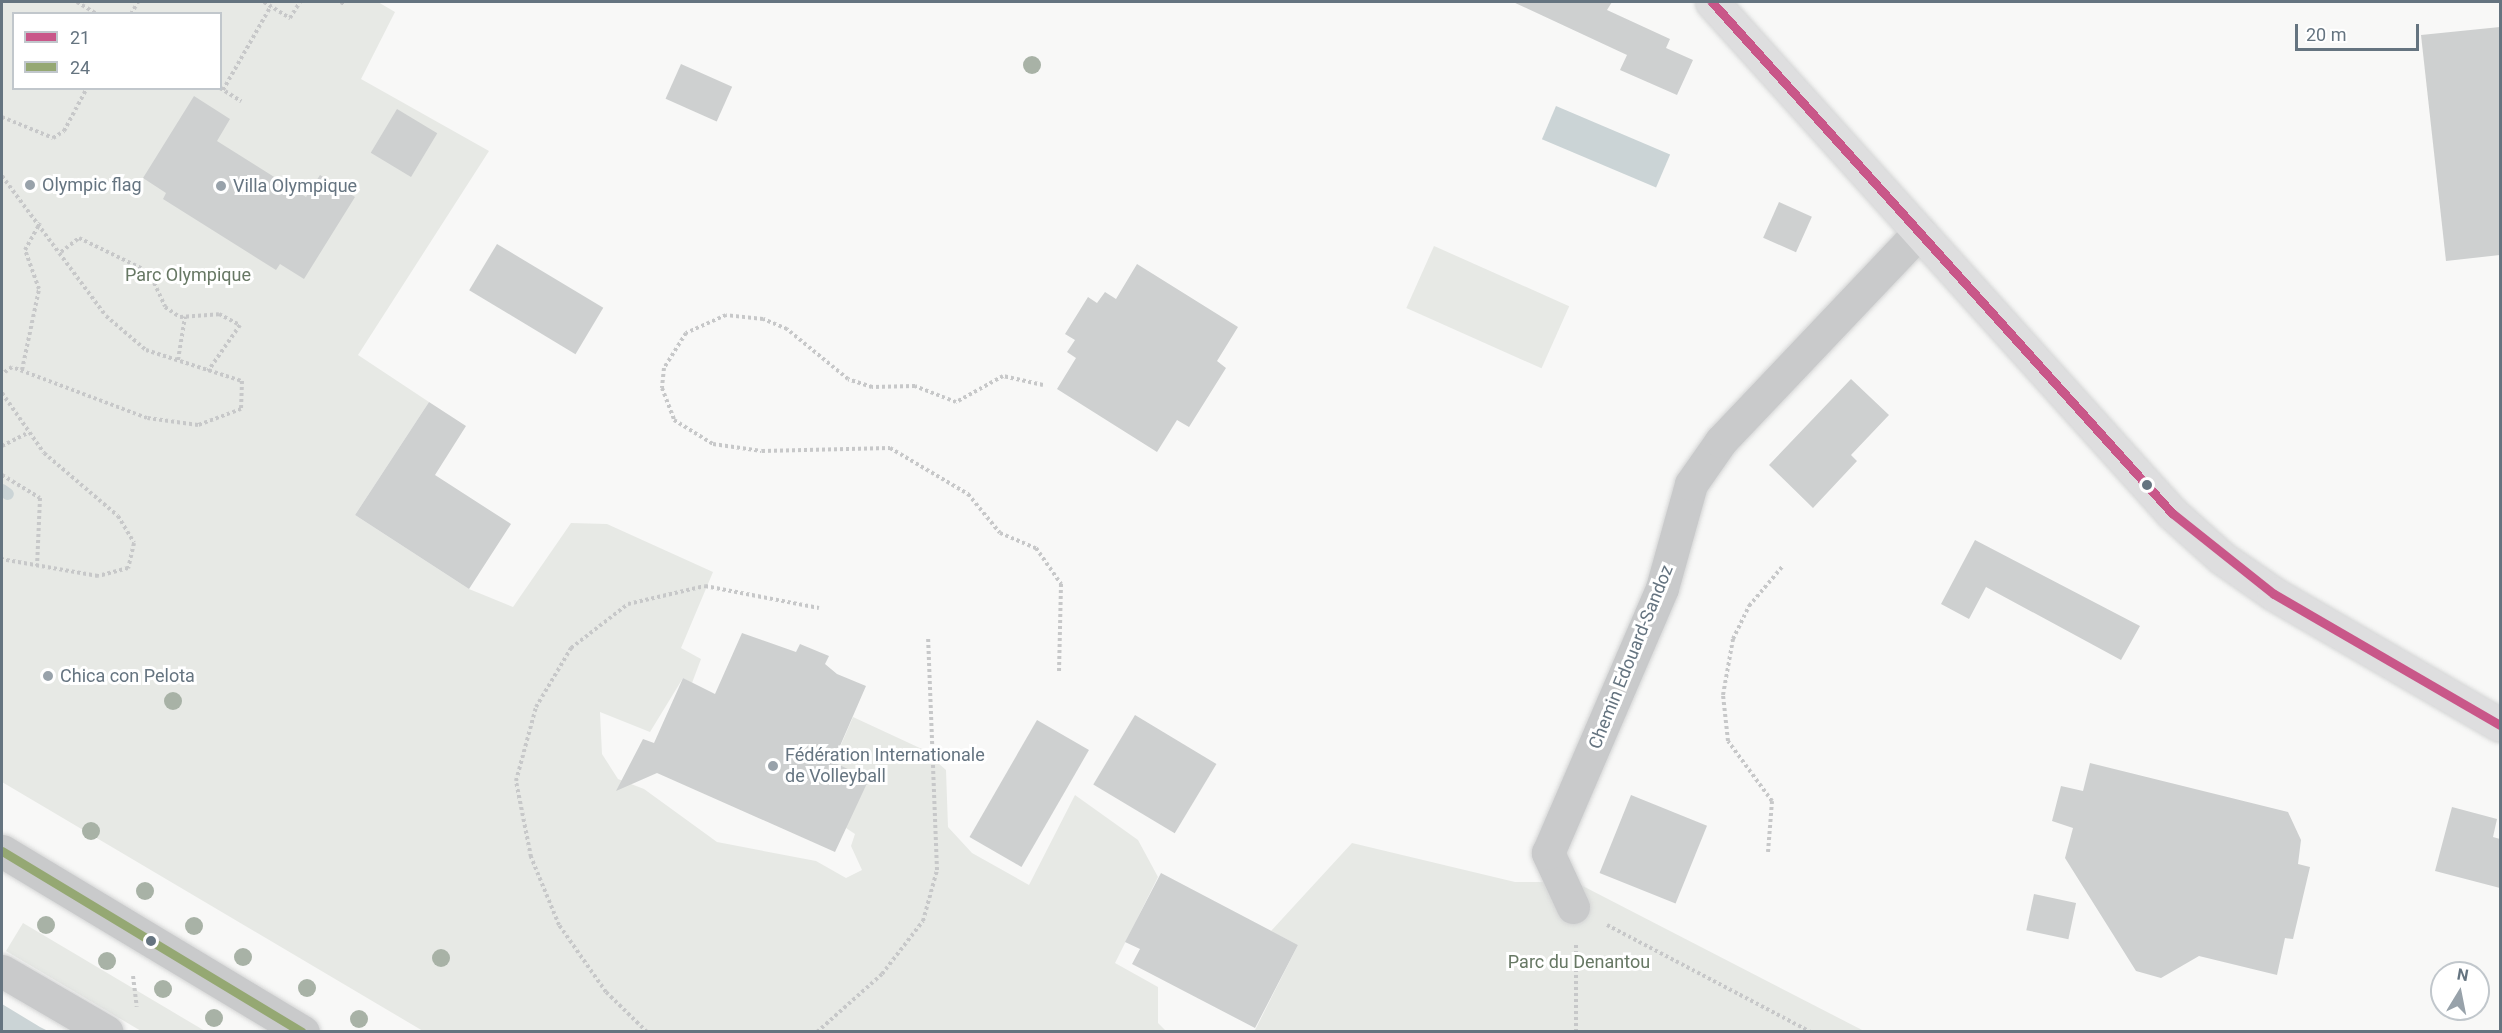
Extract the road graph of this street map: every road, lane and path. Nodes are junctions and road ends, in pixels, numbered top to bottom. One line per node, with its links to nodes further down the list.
1 (77, 2): 6 (path)
2 (264, 2): 5 (path)
3 (300, 2): 5 (path)
4 (1712, 2): 13 (main road)
5 (271, 6): 7 (path)
6 (94, 12)
7 (222, 89): 9 (path)
8 (86, 90): 10 (path)
9 (241, 101)
10 (2, 117)
11 (2, 176): 12 (path)
12 (40, 223): 14 (path); 17 (path)
13 (1919, 232): 31 (main road); 34 (street, Chemin Edouard-Sandoz)
14 (61, 252): 15 (path); 16 (path)
15 (185, 317): 16 (path); 18 (path)
16 (178, 360): 18 (path)
17 (22, 370): 18 (path); 19 (path)
18 (208, 371)
19 (2, 374)
20 (1043, 385): 30 (path)
21 (2, 393): 22 (path)
22 (29, 432): 23 (path); 26 (path)
23 (2, 446)
24 (2, 475): 26 (path)
25 (2, 559): 26 (path)
26 (36, 566)
27 (1782, 567): 33 (path)
28 (819, 608): 38 (path)
29 (928, 637): 39 (path)
30 (1059, 674)
31 (2500, 725)
32 (2, 851): 37 (street)
33 (1768, 852)
34 (1573, 907): 40 (path); 41 (path)
35 (2, 971): 36 (street)
36 (107, 1032)
37 (303, 1032)
38 (647, 1032)
39 (817, 1032)
40 (1576, 1032)
41 (1811, 1032)

